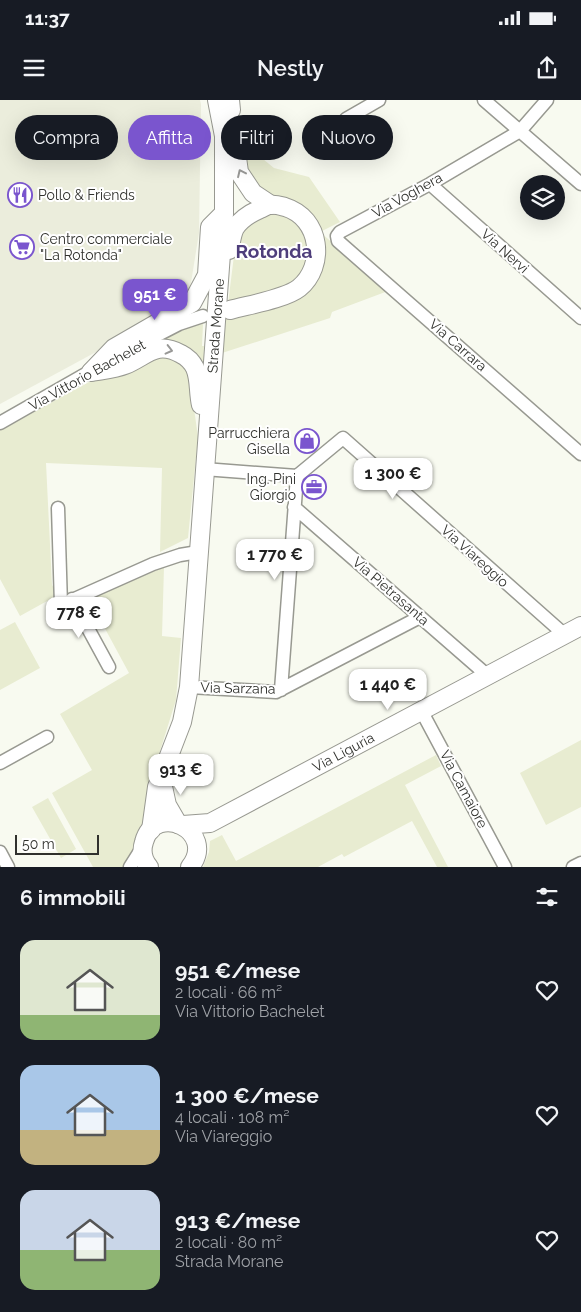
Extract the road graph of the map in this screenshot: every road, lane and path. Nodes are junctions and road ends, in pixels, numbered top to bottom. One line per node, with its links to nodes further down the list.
1 (217, 100): 8 (street, Strada Morane)
2 (230, 100): 6 (street)
3 (379, 100): 7 (street)
4 (484, 100): 9 (street)
5 (547, 100): 9 (street, Via Voghera)
6 (229, 115)
7 (353, 115)
8 (221, 119)
9 (520, 131): 12 (street, Via Voghera); 13 (street)
10 (223, 160): 15 (street, Strada Morane)
11 (236, 160): 14 (street, one-way to 11)
12 (430, 184): 16 (street, Via Voghera); 20 (street, Via Nervi)
13 (581, 184)
14 (270, 205): 17 (street); 18 (street)
15 (224, 213): 17 (street, Strada Morane); 21 (street)
16 (337, 236): 24 (street, Via Carrara)
17 (219, 264): 23 (street, Strada Morane)
18 (230, 310)
19 (203, 316): 21 (street, Via Vittorio Bachelet)
20 (581, 318)
21 (91, 372): 22 (street, Via Vittorio Bachelet); 23 (street, one-way to 23)
22 (0, 423)
23 (207, 434): 25 (street, Strada Morane)
24 (581, 454)
25 (204, 469): 26 (street); 29 (street, Strada Morane)
26 (297, 476): 27 (street); 33 (street, Via Viareggio)
27 (294, 507): 31 (street, Via Pietrasanta); 37 (street)
28 (58, 508): 30 (street)
29 (198, 552): 30 (street); 36 (street, Strada Morane)
30 (72, 599): 34 (street)
31 (420, 617): 35 (street, Via Pietrasanta); 37 (street, Via Sarzana)
32 (581, 626): 33 (street, Via Liguria)
33 (565, 635): 35 (street, Via Liguria)
34 (109, 667)
35 (488, 676): 38 (street, Via Liguria)
36 (189, 687): 37 (street, Via Sarzana); 41 (street, Strada Morane)
37 (281, 690)
38 (422, 712): 42 (street, Via Liguria); 53 (street, Via Camaiore)
39 (48, 737): 40 (street)
40 (0, 763)
41 (161, 776): 43 (street); 44 (street, Strada Morane)
42 (210, 823): 43 (street, Via Liguria); 45 (street, Via Liguria)
43 (181, 825): 44 (street, Via Liguria); 45 (street)
44 (151, 830): 46 (street, Strada Morane)
45 (196, 845): 52 (street, Via Liguria)
46 (142, 848): 50 (street); 51 (street)
47 (0, 852): 49 (street)
48 (581, 862): 54 (street)
49 (8, 867)
50 (130, 867)
51 (149, 867)
52 (190, 867)
53 (506, 867)
54 (573, 867)

